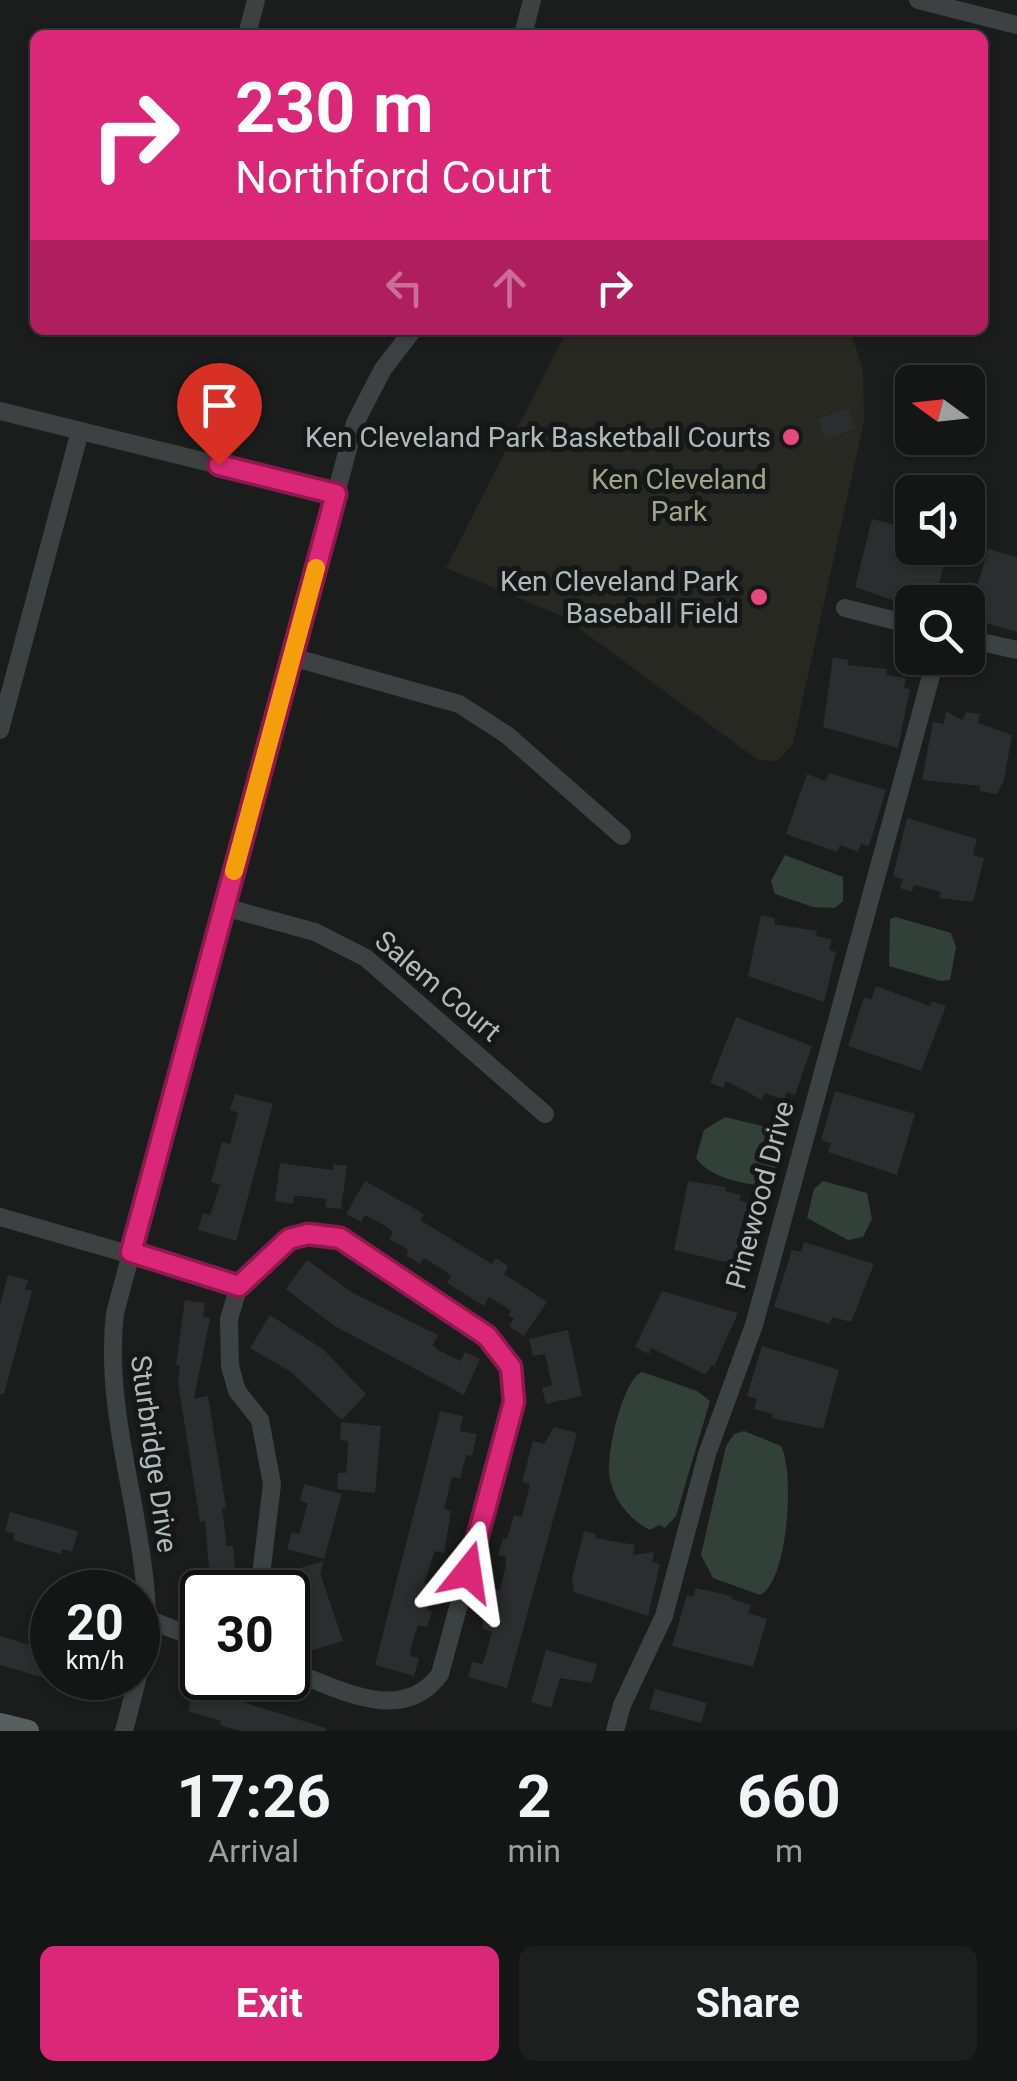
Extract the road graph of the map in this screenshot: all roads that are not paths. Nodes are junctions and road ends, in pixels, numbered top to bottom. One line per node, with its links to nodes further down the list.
1 (256, 0): 7 (street)
2 (532, 0): 8 (street)
3 (918, 0): 5 (street)
4 (998, 0): 5 (street)
5 (996, 20): 6 (street)
6 (1017, 24)
7 (249, 30)
8 (524, 30)
9 (408, 335): 12 (street, Sturbridge Drive)
10 (0, 411): 11 (street)
11 (80, 431): 12 (street); 19 (street)
12 (336, 494): 17 (street, Sturbridge Drive)
13 (845, 608): 14 (street)
14 (895, 621)
15 (985, 642): 16 (street)
16 (1017, 650)
17 (292, 657): 21 (street); 22 (street, Sturbridge Drive)
18 (932, 675): 34 (street, Pinewood Drive)
19 (6, 681): 20 (street)
20 (0, 730)
21 (622, 836)
22 (224, 906): 23 (street, Salem Court); 25 (street, Sturbridge Drive)
23 (545, 1114)
24 (0, 1217): 25 (street)
25 (131, 1252): 26 (street); 27 (street, Sturbridge Drive)
26 (239, 1286): 28 (street); 29 (street)
27 (140, 1570)
28 (262, 1570)
29 (310, 1677)
30 (132, 1700): 33 (street, Sturbridge Drive)
31 (0, 1724): 32 (main road)
32 (28, 1731)
33 (124, 1731)
34 (616, 1731)

